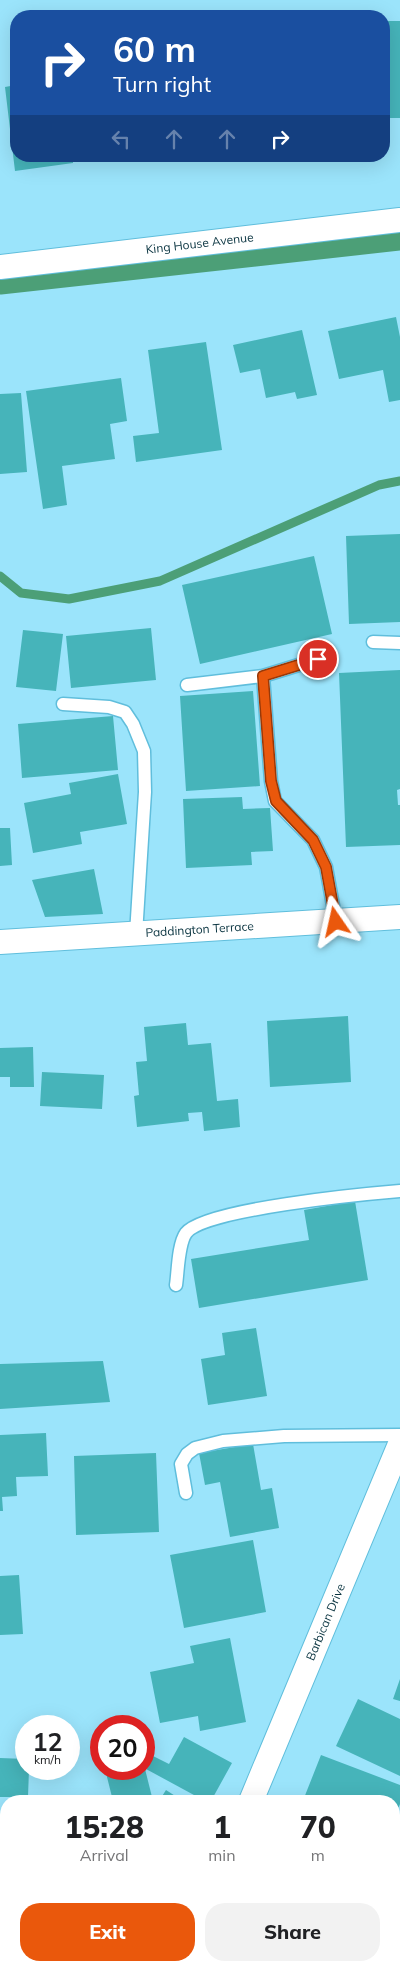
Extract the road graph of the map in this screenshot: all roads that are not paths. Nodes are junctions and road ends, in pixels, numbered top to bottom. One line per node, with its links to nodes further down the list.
1 (400, 220): 2 (street, King House Avenue)
2 (0, 267)
3 (373, 642): 4 (lane)
4 (400, 643)
5 (318, 659): 6 (lane)
6 (263, 676): 7 (lane); 10 (lane)
7 (188, 686)
8 (63, 704): 11 (lane)
9 (400, 917): 10 (street, Paddington Terrace)
10 (336, 922): 11 (street, Paddington Terrace)
11 (136, 934): 12 (street, Paddington Terrace)
12 (0, 942)
13 (400, 1191): 14 (lane)
14 (176, 1285)
15 (400, 1436): 17 (lane)
16 (400, 1444): 18 (street, Barbican Drive)
17 (186, 1493)
18 (254, 1795)

